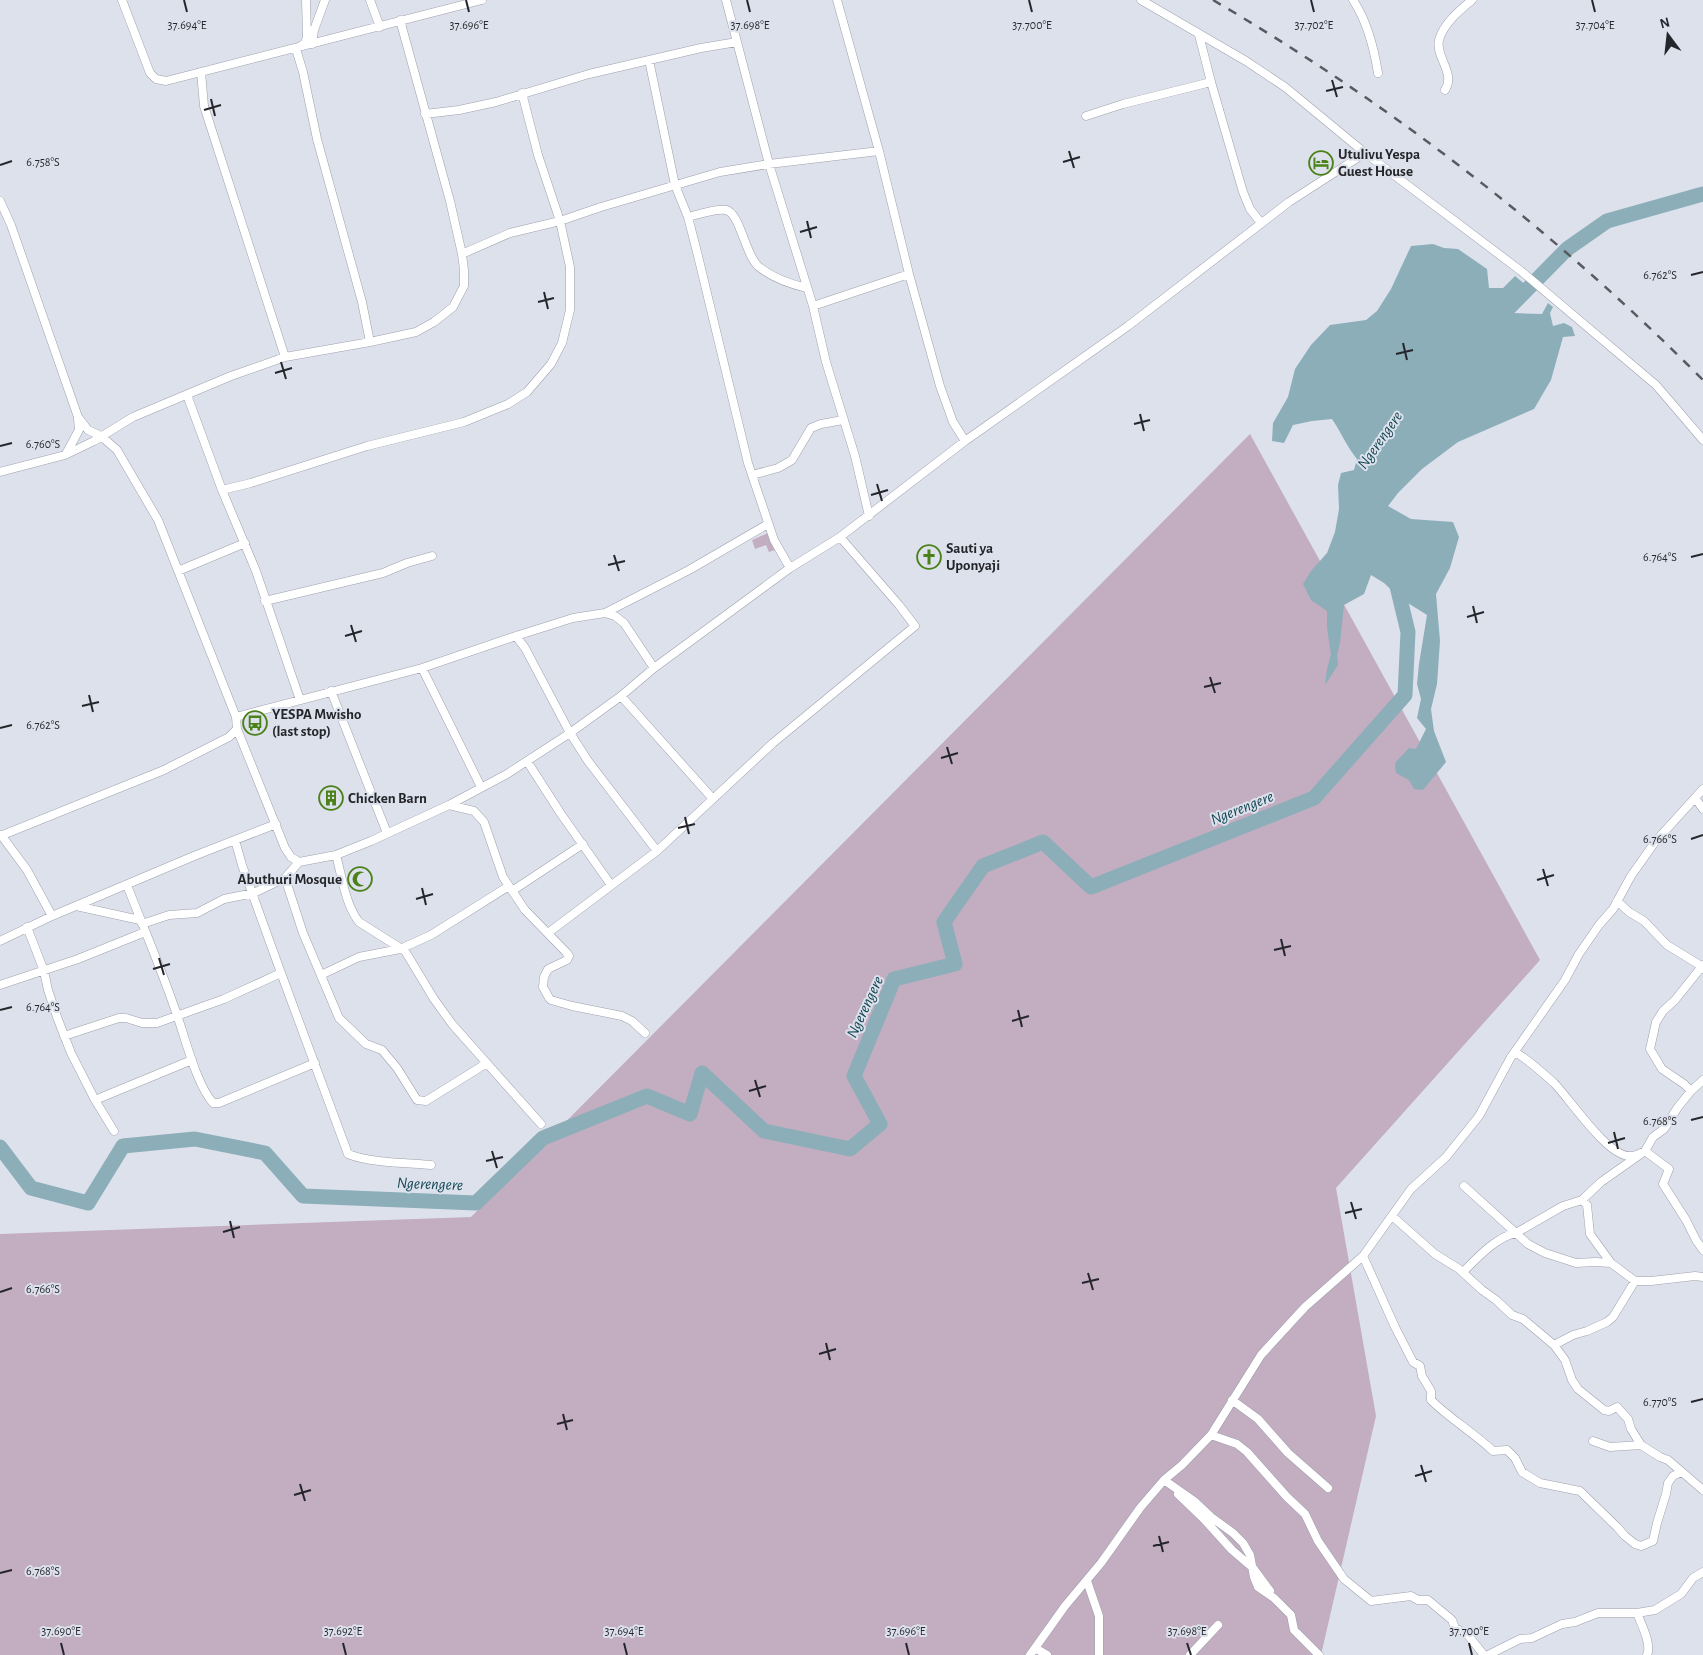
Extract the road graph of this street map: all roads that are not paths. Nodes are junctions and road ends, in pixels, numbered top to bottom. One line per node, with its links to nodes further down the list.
1 (122, 0): 18 (street)
2 (306, 0): 16 (street)
3 (325, 0): 15 (street)
4 (370, 0): 12 (street)
5 (726, 0): 14 (street)
6 (837, 0): 25 (street)
7 (1141, 0): 13 (street)
8 (1353, 0): 19 (street)
9 (1472, 0): 21 (street)
10 (476, 1): 11 (street)
11 (400, 20): 12 (street); 23 (street)
12 (380, 27): 15 (street)
13 (1199, 35): 20 (street); 26 (street)
14 (737, 42): 17 (street); 27 (street)
15 (312, 44): 16 (street)
16 (296, 49): 18 (street); 37 (street)
17 (649, 60): 22 (street); 28 (street)
18 (201, 72): 38 (street)
19 (1378, 73)
20 (1211, 82): 24 (street); 32 (street)
21 (1445, 90)
22 (522, 93): 23 (street); 31 (street)
23 (425, 114): 33 (street)
24 (1086, 116)
25 (879, 151): 27 (street); 34 (street)
26 (1365, 153): 32 (street); 43 (street)
27 (770, 164): 28 (street); 35 (street)
28 (675, 185): 30 (street); 31 (street)
29 (0, 201): 40 (street)
30 (688, 217): 35 (street); 47 (street)
31 (560, 221): 33 (street); 48 (street)
32 (1261, 223): 44 (street)
33 (462, 254): 37 (street)
34 (909, 274): 36 (street); 44 (street)
35 (807, 288): 36 (street)
36 (813, 306): 41 (street)
37 (370, 342): 38 (street)
38 (285, 357): 39 (street)
39 (187, 395): 42 (street); 48 (street)
40 (78, 417): 42 (street); 45 (street)
41 (843, 420): 47 (street); 49 (street)
42 (101, 436): 45 (street); 55 (street)
43 (1703, 440)
44 (965, 441): 49 (street)
45 (65, 455): 46 (street)
46 (0, 472)
47 (752, 475): 50 (street)
48 (222, 490): 52 (street)
49 (869, 516): 51 (street)
50 (768, 524): 54 (street); 57 (street)
51 (840, 537): 54 (street); 71 (street)
52 (245, 543): 55 (street); 56 (street)
53 (432, 556): 56 (street)
54 (790, 568): 60 (street)
55 (178, 571): 64 (street)
56 (266, 601): 63 (street)
57 (605, 613): 58 (street); 60 (street)
58 (516, 636): 59 (street); 66 (street)
59 (422, 668): 61 (street); 68 (street)
60 (654, 668): 62 (street)
61 (331, 691): 63 (street); 75 (street)
62 (620, 696): 66 (street); 71 (street)
63 (300, 700): 64 (street)
64 (236, 717): 65 (street)
65 (237, 729): 74 (street); 76 (street)
66 (570, 733): 67 (street); 79 (street)
67 (527, 761): 68 (street); 78 (street)
68 (481, 787): 72 (street)
69 (1703, 789): 70 (street)
70 (1695, 798): 73 (street); 87 (street)
71 (713, 799): 79 (street)
72 (449, 805): 75 (street); 85 (street)
73 (1703, 809)
74 (276, 824): 77 (street); 81 (street)
75 (387, 833): 80 (street)
76 (1, 835): 89 (street)
77 (235, 840): 83 (street); 86 (street)
78 (583, 844): 84 (street); 85 (street)
79 (657, 851): 84 (street)
80 (336, 855): 81 (street); 94 (street)
81 (300, 862): 82 (street)
82 (285, 878): 86 (street); 98 (street)
83 (127, 885): 88 (street); 90 (street)
84 (611, 885): 92 (street)
85 (510, 889): 92 (street); 94 (street)
86 (254, 893): 90 (street); 97 (street)
87 (1617, 901): 95 (street); 103 (street)
88 (76, 906): 89 (street); 90 (street)
89 (52, 916): 91 (street)
90 (142, 925): 96 (street); 100 (street)
91 (27, 927): 93 (street); 96 (street)
92 (548, 933): 101 (street)
93 (0, 941)
94 (400, 949): 98 (street); 106 (street)
95 (1702, 967): 108 (street)
96 (44, 971): 99 (street); 102 (street)
97 (281, 973): 100 (street); 105 (street)
98 (321, 974): 106 (street)
99 (0, 985)
100 (178, 1016): 102 (street); 104 (street)
101 (645, 1033)
102 (64, 1036): 109 (street)
103 (1515, 1052): 112 (street); 116 (street)
104 (192, 1060): 105 (street); 109 (street)
105 (315, 1063): 113 (street)
106 (487, 1063): 110 (street)
107 (1703, 1080): 108 (street)
108 (1691, 1091): 112 (street)
109 (96, 1100): 111 (street)
110 (542, 1124)
111 (114, 1131)
112 (1645, 1151): 115 (street); 118 (street)
113 (431, 1165)
114 (1464, 1186): 117 (street)
115 (1582, 1200): 117 (street); 120 (street)
116 (1392, 1216): 119 (street); 121 (street)
117 (1516, 1232): 120 (street); 121 (street)
118 (1703, 1250)
119 (1363, 1256): 125 (street); 129 (street)
120 (1612, 1263): 123 (street)
121 (1463, 1272): 124 (street)
122 (1703, 1277): 123 (street)
123 (1635, 1281): 124 (street)
124 (1554, 1345): 128 (street)
125 (1232, 1400): 126 (street); 131 (street)
126 (1211, 1436): 130 (street); 145 (street)
127 (1593, 1441): 128 (street)
128 (1641, 1445): 129 (street)
129 (1681, 1472): 132 (street)
130 (1164, 1480): 133 (street); 133 (street); 135 (street)
131 (1328, 1488)
132 (1703, 1490)
133 (1253, 1568): 136 (street); 144 (street)
134 (1703, 1572): 137 (street)
135 (1088, 1581): 139 (street); 142 (street)
136 (1270, 1591)
137 (1637, 1613): 145 (street); 146 (street)
138 (1218, 1625): 143 (street)
139 (1035, 1648): 140 (street); 141 (street)
140 (1030, 1655)
141 (1047, 1655)
142 (1099, 1655)
143 (1190, 1655)
144 (1319, 1655)
145 (1486, 1655)
146 (1647, 1655)

